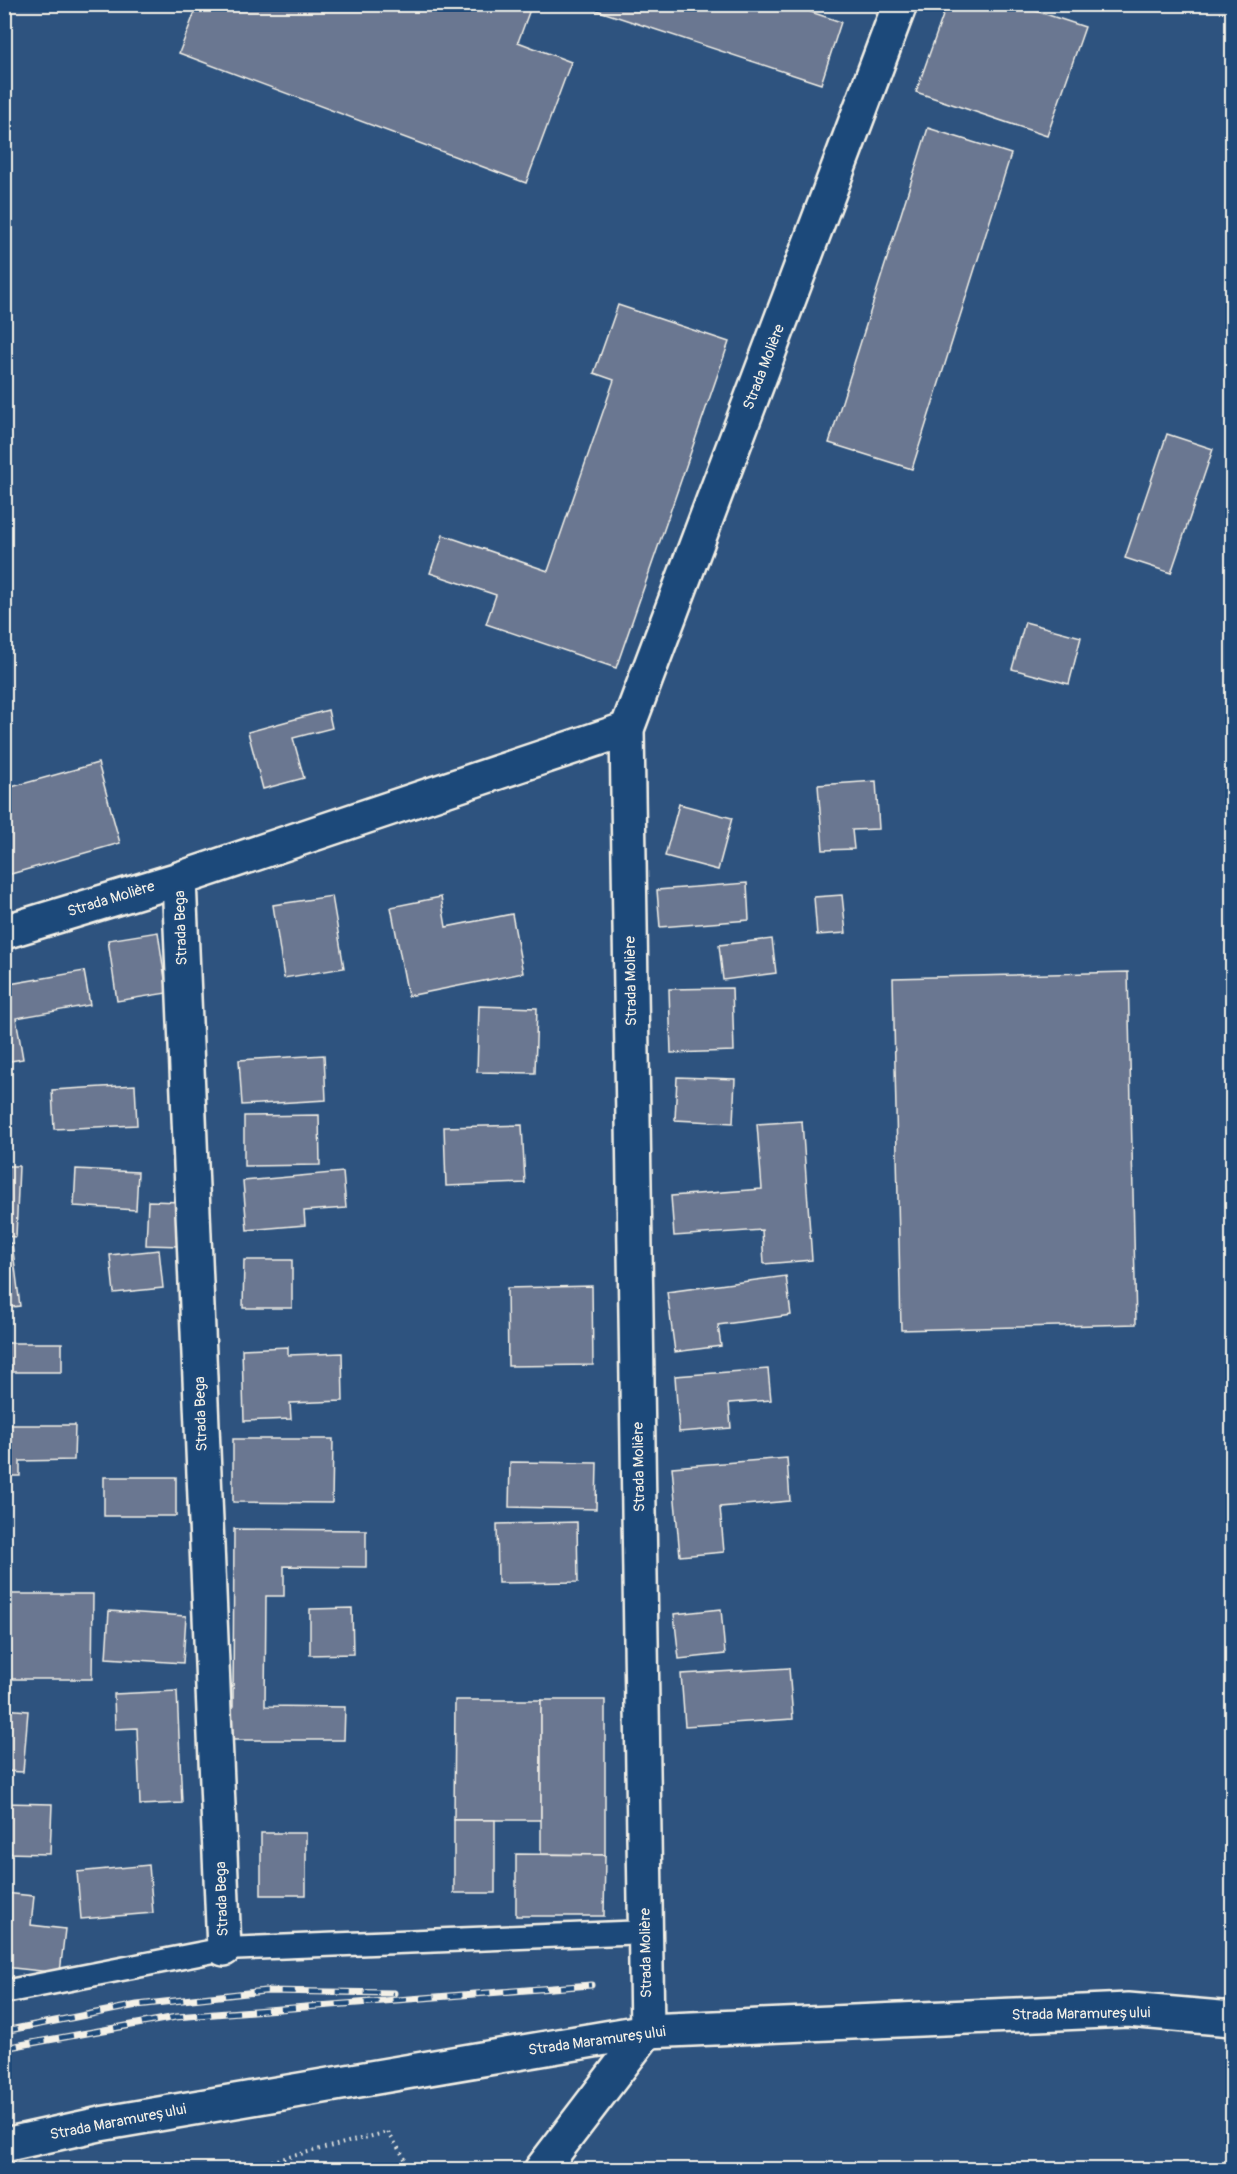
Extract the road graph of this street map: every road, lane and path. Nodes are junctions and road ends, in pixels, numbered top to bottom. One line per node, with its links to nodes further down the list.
1 (900, 4): 2 (street, Strada Molière)
2 (627, 729): 3 (street, Strada Molière); 5 (street, Strada Molière)
3 (179, 879): 4 (street, Strada Molière); 6 (street, Strada Bega)
4 (4, 932)
5 (646, 1932): 6 (lane); 9 (street, Strada Molière)
6 (224, 1948): 7 (lane)
7 (4, 1992)
8 (1233, 2019): 9 (street, Strada Maramureșului)
9 (647, 2031): 10 (street, Strada Maramureșului); 13 (street)
10 (4, 2145)
11 (237, 2169): 12 (path)
12 (412, 2169)
13 (541, 2169)

